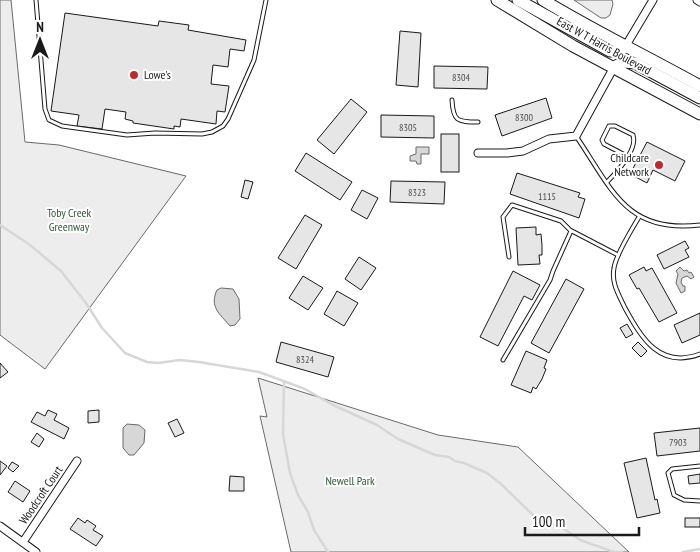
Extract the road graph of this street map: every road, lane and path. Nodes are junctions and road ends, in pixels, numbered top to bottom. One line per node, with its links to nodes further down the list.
1 (36, 0): 2 (lane)
2 (266, 0)
3 (497, 0): 8 (main road, East W T Harris Boulevard)
4 (518, 0): 7 (main road)
5 (543, 0): 7 (main road, East W T Harris Boulevard)
6 (653, 0): 7 (street)
7 (625, 47): 9 (main road, East W T Harris Boulevard)
8 (614, 67): 10 (main road); 12 (main road, East W T Harris Boulevard); 14 (street)
9 (700, 86)
10 (700, 98)
11 (452, 100): 13 (lane)
12 (700, 114)
13 (478, 122)
14 (576, 136): 15 (street); 17 (lane)
15 (478, 153)
16 (628, 156): 16 (lane); 17 (lane)
17 (607, 182): 18 (lane)
18 (639, 217): 19 (lane); 21 (lane)
19 (700, 225)
20 (571, 231): 21 (lane); 22 (lane); 24 (lane)
21 (618, 255): 23 (lane)
22 (508, 258)
23 (700, 354)
24 (503, 360)
25 (77, 461): 29 (street, Woodcroft Court)
26 (700, 466): 27 (lane)
27 (700, 501)
28 (0, 526): 29 (street)
29 (23, 542): 30 (street)
30 (36, 552)

